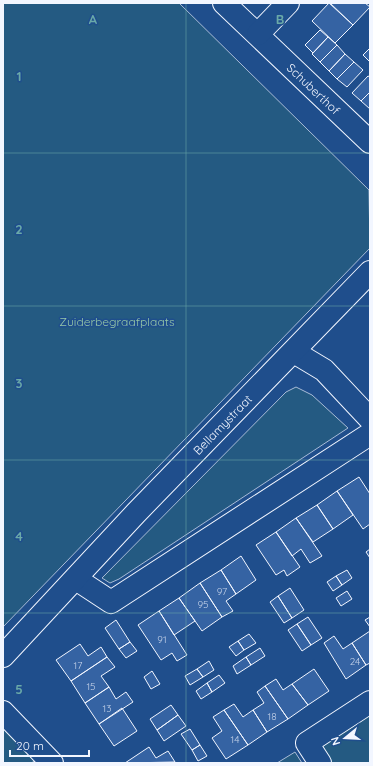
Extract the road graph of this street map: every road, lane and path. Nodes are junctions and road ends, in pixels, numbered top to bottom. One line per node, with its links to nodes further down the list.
1 (224, 3): 3 (street, Schuberthof)
2 (288, 3): 3 (street)
3 (258, 34): 4 (street, Schuberthof)
4 (370, 142)
5 (370, 272): 6 (street, Bellamystraat)
6 (294, 352): 7 (street); 9 (street, Bellamystraat)
7 (370, 419)
8 (370, 434): 9 (street)
9 (76, 579): 10 (street, Bellamystraat)
10 (3, 656)
11 (370, 702): 14 (street)
12 (3, 712): 13 (street)
13 (52, 763)
14 (320, 763)

